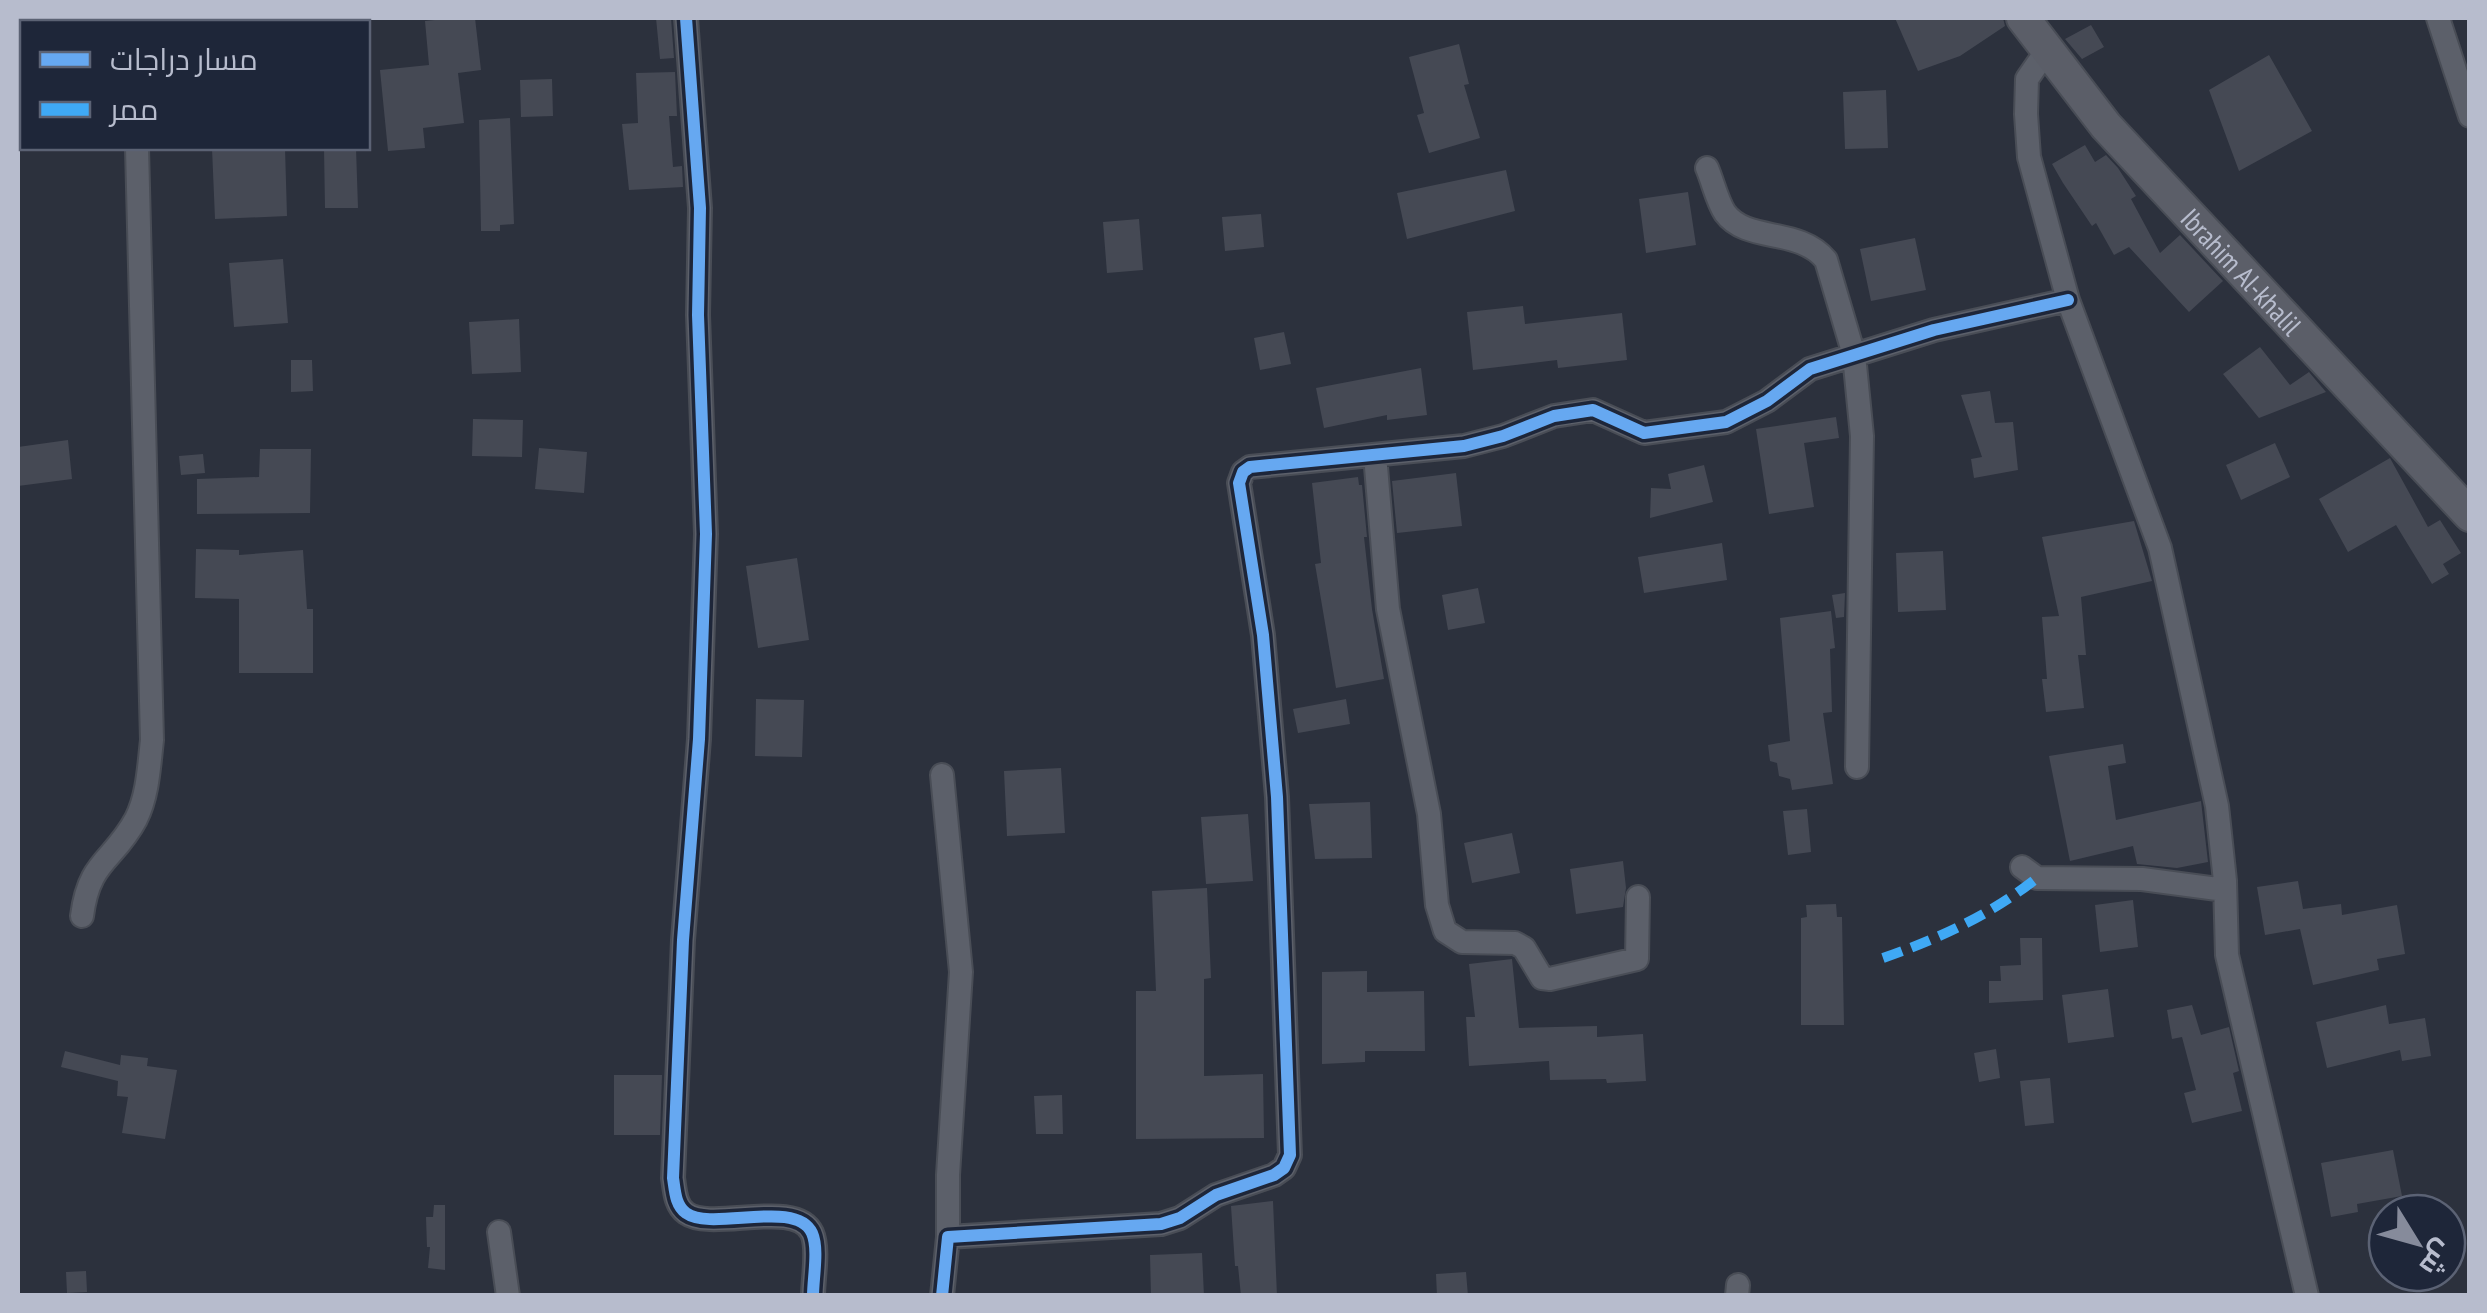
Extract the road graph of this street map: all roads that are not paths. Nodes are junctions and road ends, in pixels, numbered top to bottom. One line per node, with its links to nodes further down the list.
1 (686, 18): 21 (street)
2 (2023, 18): 4 (street, Ibrahim Al-khalil)
3 (2438, 18): 5 (street)
4 (2047, 50): 8 (street); 11 (street, Ibrahim Al-khalil)
5 (2470, 116)
6 (138, 150): 17 (street)
7 (1708, 168): 9 (street)
8 (2068, 300): 9 (street); 15 (street)
9 (1854, 355): 10 (street); 12 (street)
10 (1375, 455): 16 (street); 19 (street)
11 (2470, 515)
12 (1858, 767)
13 (942, 775): 19 (street)
14 (2022, 867): 15 (street)
15 (2226, 890): 23 (street)
16 (1638, 897)
17 (82, 916)
18 (499, 1232): 20 (street)
19 (948, 1238): 22 (street)
20 (508, 1296)
21 (813, 1296)
22 (942, 1296)
23 (2306, 1296)

